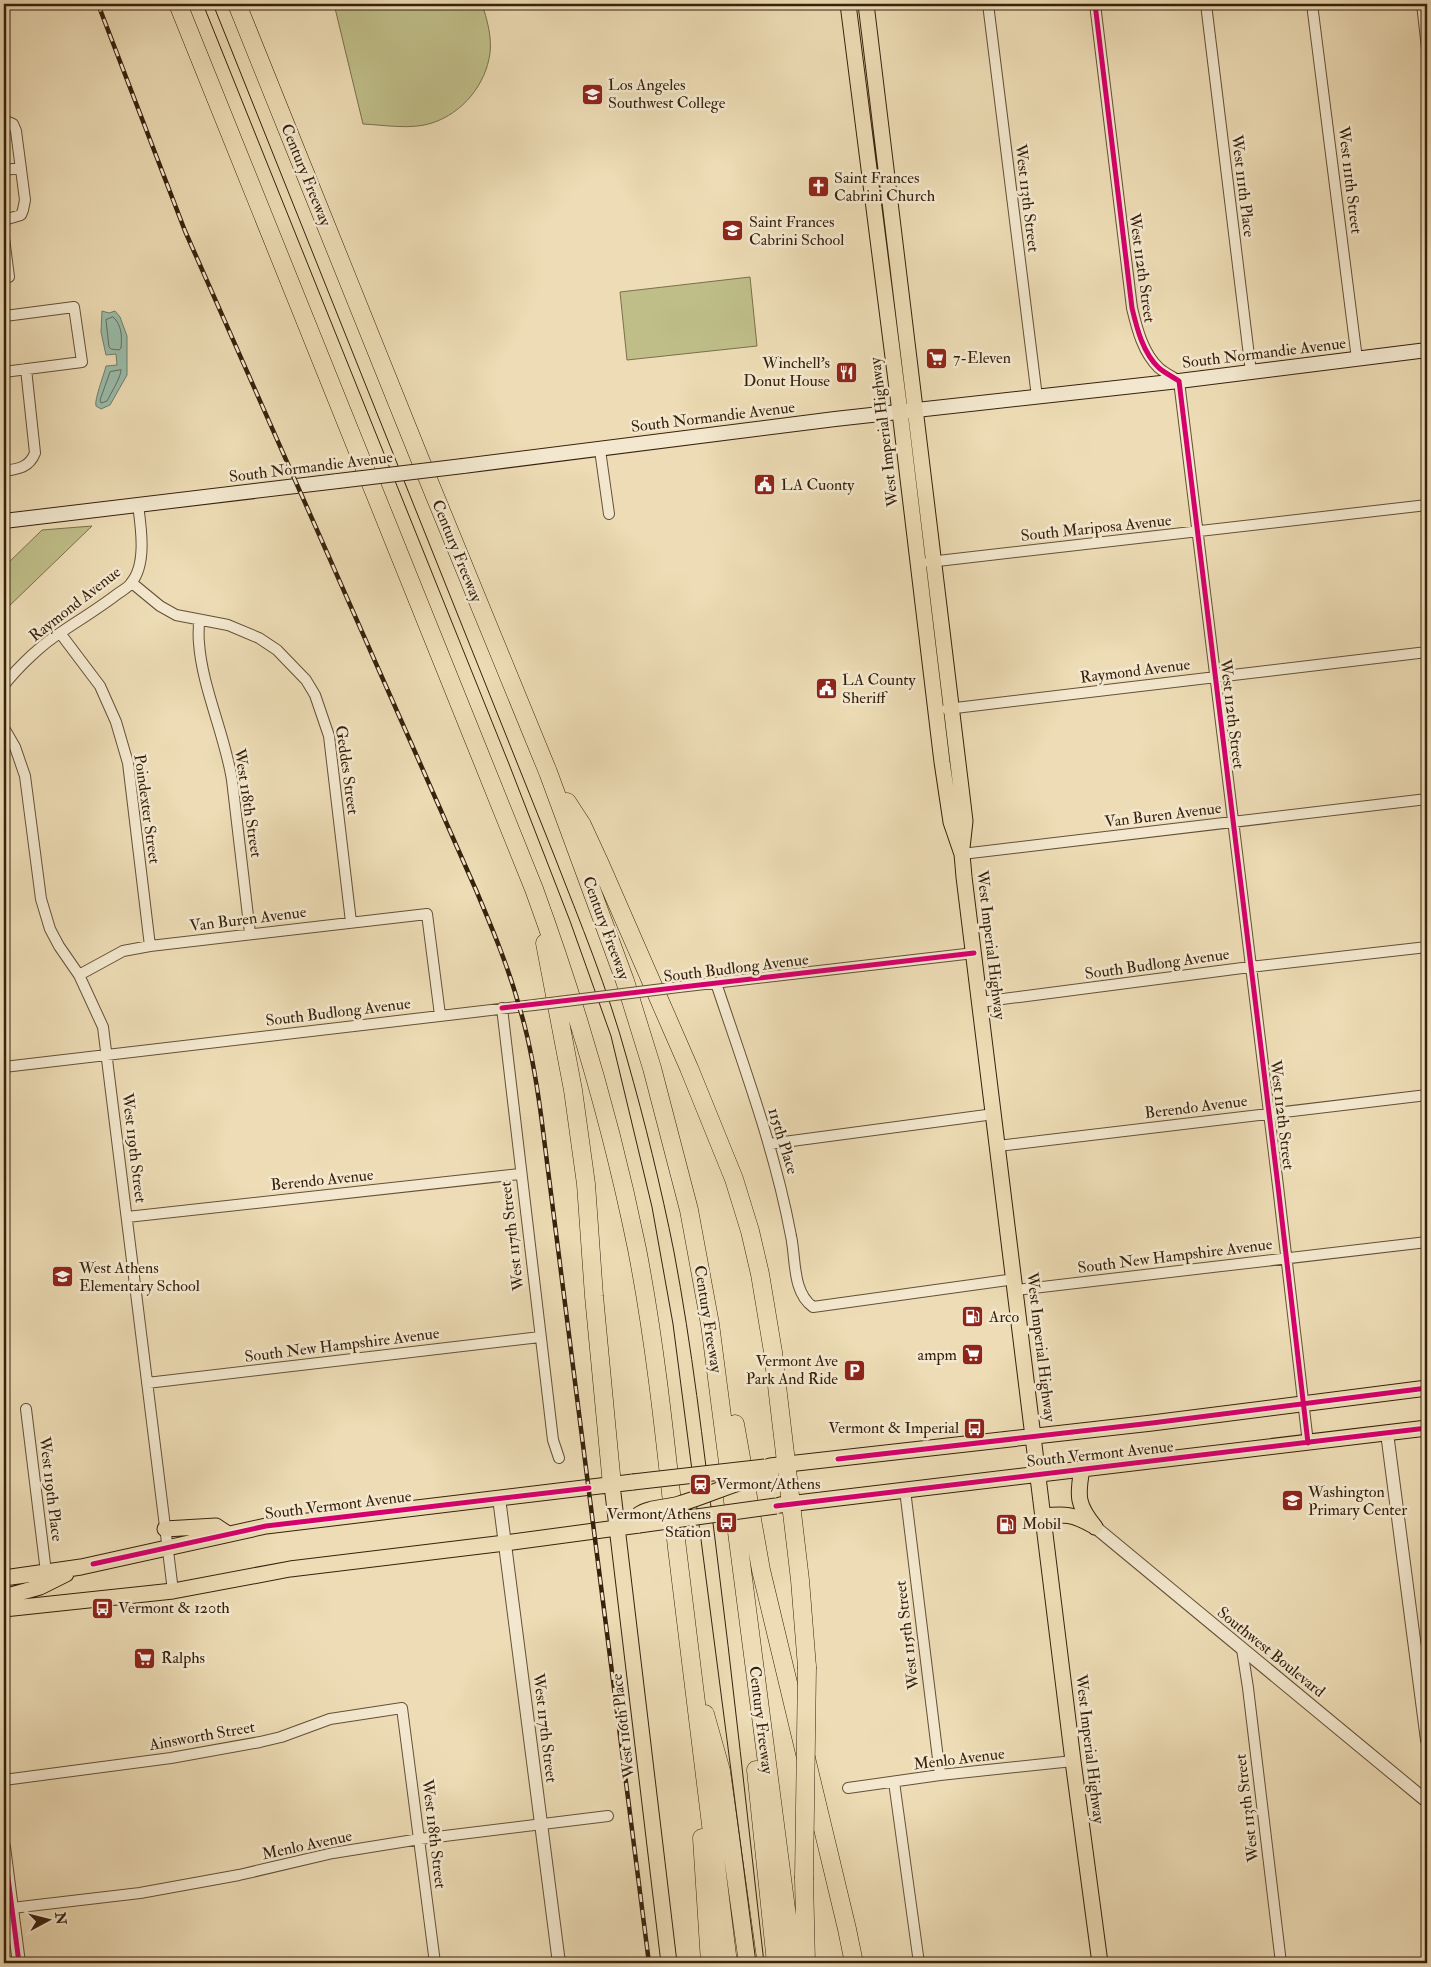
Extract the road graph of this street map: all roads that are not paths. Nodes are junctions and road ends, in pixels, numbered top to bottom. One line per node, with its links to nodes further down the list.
1 (178, 4): 51 (highway)
2 (237, 4): 46 (highway, Century Freeway)
3 (848, 4): 26 (main road, West Imperial Highway)
4 (866, 4): 25 (main road, West Imperial Highway)
5 (988, 4): 24 (street, West 113th Street)
6 (1095, 4): 23 (street, West 112th Street)
7 (1206, 4): 22 (street, West 111th Place)
8 (1312, 4): 19 (street, West 111th Street)
9 (1422, 4): 10 (street)
10 (1427, 48)
11 (4, 120): 12 (street)
12 (21, 168): 13 (street); 14 (street)
13 (4, 170)
14 (4, 220)
15 (4, 238): 16 (street)
16 (9, 278)
17 (5, 316): 20 (street)
18 (1427, 350): 19 (main road, South Normandie Avenue)
19 (1357, 359): 22 (main road, South Normandie Avenue)
20 (26, 369): 21 (street); 28 (street)
21 (4, 372)
22 (1251, 372): 23 (main road, South Normandie Avenue)
23 (1179, 381): 24 (main road, South Normandie Avenue); 33 (street, West 112th Street)
24 (1036, 397): 25 (main road, South Normandie Avenue)
25 (916, 410): 26 (main road, South Normandie Avenue); 34 (main road, West Imperial Highway)
26 (900, 412): 27 (main road, South Normandie Avenue); 35 (main road, West Imperial Highway)
27 (600, 450): 29 (main road, South Normandie Avenue, bridge); 31 (street)
28 (4, 470)
29 (138, 505): 32 (main road, South Normandie Avenue); 36 (street, Raymond Avenue)
30 (1427, 505): 33 (street, South Mariposa Avenue)
31 (609, 514)
32 (4, 521)
33 (1197, 532): 34 (street, South Mariposa Avenue); 40 (street, West 112th Street)
34 (935, 561): 35 (street, South Mariposa Avenue); 42 (main road, West Imperial Highway)
35 (918, 564): 43 (main road, West Imperial Highway)
36 (132, 582): 37 (street, Geddes Street); 38 (street, Raymond Avenue)
37 (200, 620): 52 (street, Geddes Street); 53 (street, West 118th Street)
38 (60, 633): 41 (street, Raymond Avenue); 54 (street, Poindexter Street)
39 (1427, 652): 40 (street, Raymond Avenue)
40 (1214, 676): 42 (street, Raymond Avenue); 49 (street, West 112th Street)
41 (4, 685)
42 (952, 709): 43 (street, Raymond Avenue); 48 (main road, West Imperial Highway)
43 (936, 711): 45 (main road, West Imperial Highway)
44 (4, 728): 58 (street, West 119th Street)
45 (939, 735): 48 (main road); 50 (main road, West Imperial Highway)
46 (548, 772): 71 (highway, Century Freeway); 87 (highway)
47 (1427, 799): 49 (street, Van Buren Avenue)
48 (965, 821): 50 (main road, West Imperial Highway)
49 (1233, 821): 50 (street, Van Buren Avenue); 57 (street, West 112th Street)
50 (962, 854): 56 (main road, West Imperial Highway)
51 (534, 889): 90 (highway); 110 (highway)
52 (351, 922): 53 (street, Van Buren Avenue); 62 (street, Van Buren Avenue)
53 (250, 933): 54 (street, Van Buren Avenue)
54 (150, 946): 58 (street, Van Buren Avenue)
55 (1427, 947): 57 (street, South Budlong Avenue)
56 (974, 954): 59 (street, South Budlong Avenue); 60 (main road, West Imperial Highway)
57 (1250, 967): 60 (street, South Budlong Avenue); 66 (street, West 112th Street)
58 (79, 975): 63 (street, West 119th Street)
59 (716, 983): 61 (street, South Budlong Avenue, bridge); 68 (street, 115th Place)
60 (980, 1002): 67 (main road, West Imperial Highway)
61 (502, 1008): 62 (street, South Budlong Avenue); 70 (street, West 117th Street)
62 (440, 1015): 63 (street, South Budlong Avenue)
63 (107, 1054): 64 (street, South Budlong Avenue); 72 (street, West 119th Street)
64 (4, 1068)
65 (1427, 1095): 66 (street, Berendo Avenue)
66 (1269, 1113): 69 (street, Berendo Avenue); 74 (street, West 112th Street)
67 (994, 1114): 68 (street); 69 (main road, West Imperial Highway)
68 (769, 1144): 76 (street, 115th Place)
69 (998, 1146): 75 (main road, West Imperial Highway)
70 (520, 1174): 72 (street, Berendo Avenue); 77 (street, West 117th Street)
71 (689, 1210): 96 (highway, Century Freeway); 135 (highway)
72 (127, 1217): 78 (street, West 119th Street)
73 (1427, 1242): 74 (street, South New Hampshire Avenue)
74 (1287, 1258): 75 (street, South New Hampshire Avenue); 80 (street, West 112th Street)
75 (1015, 1285): 76 (street, South New Hampshire Avenue); 84 (main road, West Imperial Highway)
76 (813, 1307)
77 (540, 1337): 78 (street, South New Hampshire Avenue); 86 (street, West 117th Street)
78 (147, 1383): 99 (street, West 119th Street)
79 (1427, 1388): 80 (main road, South Vermont Avenue)
80 (1304, 1402): 84 (main road, South Vermont Avenue); 85 (street, West 112th Street)
81 (26, 1409): 104 (street, West 119th Place)
82 (1427, 1428): 83 (main road, South Vermont Avenue)
83 (1387, 1433): 85 (main road, South Vermont Avenue); 113 (street)
84 (1034, 1437): 87 (main road, South Vermont Avenue); 89 (main road, West Imperial Highway)
85 (1308, 1443): 88 (main road, South Vermont Avenue)
86 (559, 1458)
87 (776, 1468): 90 (main road, South Vermont Avenue, bridge); 93 (highway); 95 (main road, bridge)
88 (1082, 1469): 89 (main road, South Vermont Avenue); 97 (main road)
89 (1038, 1473): 91 (main road, South Vermont Avenue); 94 (main road, West Imperial Highway)
90 (612, 1485): 92 (main road, South Vermont Avenue); 98 (main road, West 116th Place)
91 (905, 1490): 93 (main road, South Vermont Avenue); 115 (street, West 115th Street)
92 (499, 1498): 100 (main road, South Vermont Avenue); 101 (street, West 117th Street)
93 (784, 1505): 95 (main road, South Vermont Avenue, bridge); 134 (highway, bridge)
94 (1043, 1516): 97 (main road); 114 (main road, West Imperial Highway)
95 (638, 1520): 98 (main road, South Vermont Avenue)
96 (735, 1522): 132 (highway); 133 (highway, Century Freeway)
97 (1095, 1527): 109 (street, Southwest Boulevard)
98 (617, 1528): 101 (main road, South Vermont Avenue); 128 (main road, West 116th Place)
99 (165, 1529): 100 (main road); 102 (street, West 119th Street)
100 (228, 1534): 102 (main road, South Vermont Avenue)
101 (505, 1543): 106 (main road, South Vermont Avenue); 121 (street, West 117th Street)
102 (167, 1549): 103 (main road, South Vermont Avenue); 106 (street, West 119th Street)
103 (81, 1567): 104 (main road, South Vermont Avenue); 107 (main road)
104 (46, 1572): 105 (main road, South Vermont Avenue)
105 (4, 1578)
106 (173, 1591): 108 (main road, South Vermont Avenue)
107 (4, 1597)
108 (4, 1609)
109 (1242, 1649): 119 (street, Southwest Boulevard); 138 (street, West 113th Street)
110 (691, 1663): 112 (highway); 131 (highway)
111 (402, 1708): 116 (street, Ainsworth Street); 122 (street, West 118th Street)
112 (699, 1730): 129 (highway); 130 (highway)
113 (1427, 1740)
114 (1073, 1760): 115 (street, Menlo Avenue); 137 (main road, West Imperial Highway)
115 (940, 1775): 117 (street, Menlo Avenue)
116 (4, 1780)
117 (894, 1782): 118 (street, Menlo Avenue); 136 (street)
118 (848, 1788)
119 (1427, 1799)
120 (608, 1816): 121 (street, Menlo Avenue)
121 (540, 1826): 122 (street, Menlo Avenue); 127 (street, West 117th Street)
122 (420, 1839): 124 (street, Menlo Avenue); 126 (street, West 118th Street)
123 (4, 1847): 124 (street)
124 (12, 1908): 125 (street)
125 (19, 1963)
126 (435, 1963)
127 (559, 1963)
128 (669, 1963)
129 (710, 1963)
130 (728, 1963)
131 (748, 1963)
132 (776, 1963)
133 (793, 1963)
134 (806, 1963)
135 (854, 1963)
136 (919, 1963)
137 (1100, 1963)
138 (1281, 1963)

